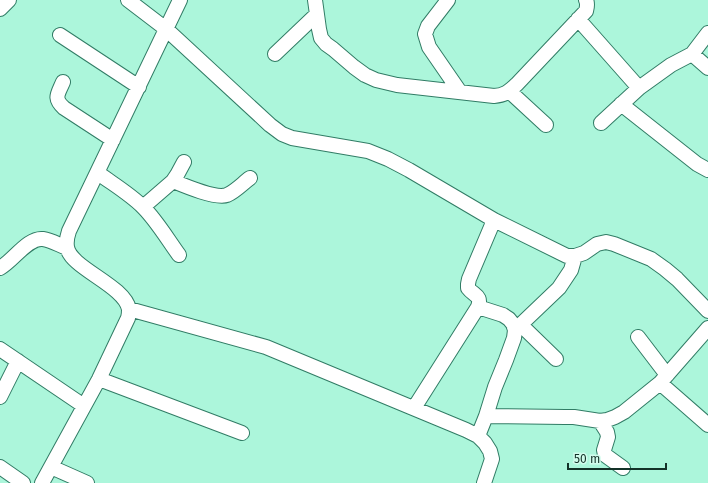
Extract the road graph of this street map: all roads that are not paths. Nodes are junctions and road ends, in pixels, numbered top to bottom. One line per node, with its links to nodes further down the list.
1 (9, 0): 7 (street)
2 (128, 0): 10 (street)
3 (180, 0): 10 (street)
4 (315, 0): 8 (street)
5 (448, 0): 20 (street)
6 (586, 0): 9 (street)
7 (0, 10)
8 (317, 14): 13 (street); 20 (street)
9 (578, 19): 18 (street); 19 (street)
10 (166, 29): 17 (street); 31 (street)
11 (708, 33): 14 (street)
12 (60, 34): 17 (street)
13 (275, 54)
14 (692, 54): 15 (street); 18 (street)
15 (708, 68)
16 (63, 82): 24 (street)
17 (139, 87): 24 (street)
18 (639, 88): 21 (street)
19 (509, 91): 20 (street); 23 (street)
20 (460, 92)
21 (621, 104): 22 (street); 26 (street)
22 (601, 122)
23 (546, 125)
24 (114, 140): 27 (street)
25 (184, 162): 29 (street)
26 (708, 170)
27 (98, 173): 30 (street); 32 (street)
28 (250, 178): 29 (street)
29 (173, 181): 30 (street)
30 (143, 207): 33 (street)
31 (494, 220): 34 (street); 36 (street)
32 (67, 248): 35 (street); 37 (street)
33 (179, 255)
34 (575, 256): 38 (street); 39 (street)
35 (0, 268)
36 (478, 307): 39 (street); 49 (street)
37 (129, 309): 45 (street); 49 (street)
38 (708, 309)
39 (518, 328): 43 (street); 50 (street)
40 (708, 328): 46 (street)
41 (638, 337): 46 (street)
42 (0, 349): 44 (street)
43 (556, 359)
44 (18, 361): 47 (street); 48 (street)
45 (99, 379): 48 (street); 53 (street)
46 (663, 379): 51 (street); 52 (street)
47 (0, 397)
48 (84, 406): 56 (street)
49 (414, 408): 54 (street)
50 (486, 416): 51 (street); 54 (street)
51 (600, 421): 57 (street)
52 (708, 425)
53 (242, 433)
54 (478, 436): 61 (street)
55 (0, 467): 58 (street)
56 (51, 467): 59 (street); 60 (street)
57 (623, 468)
58 (23, 483)
59 (42, 483)
60 (87, 483)
61 (484, 483)

